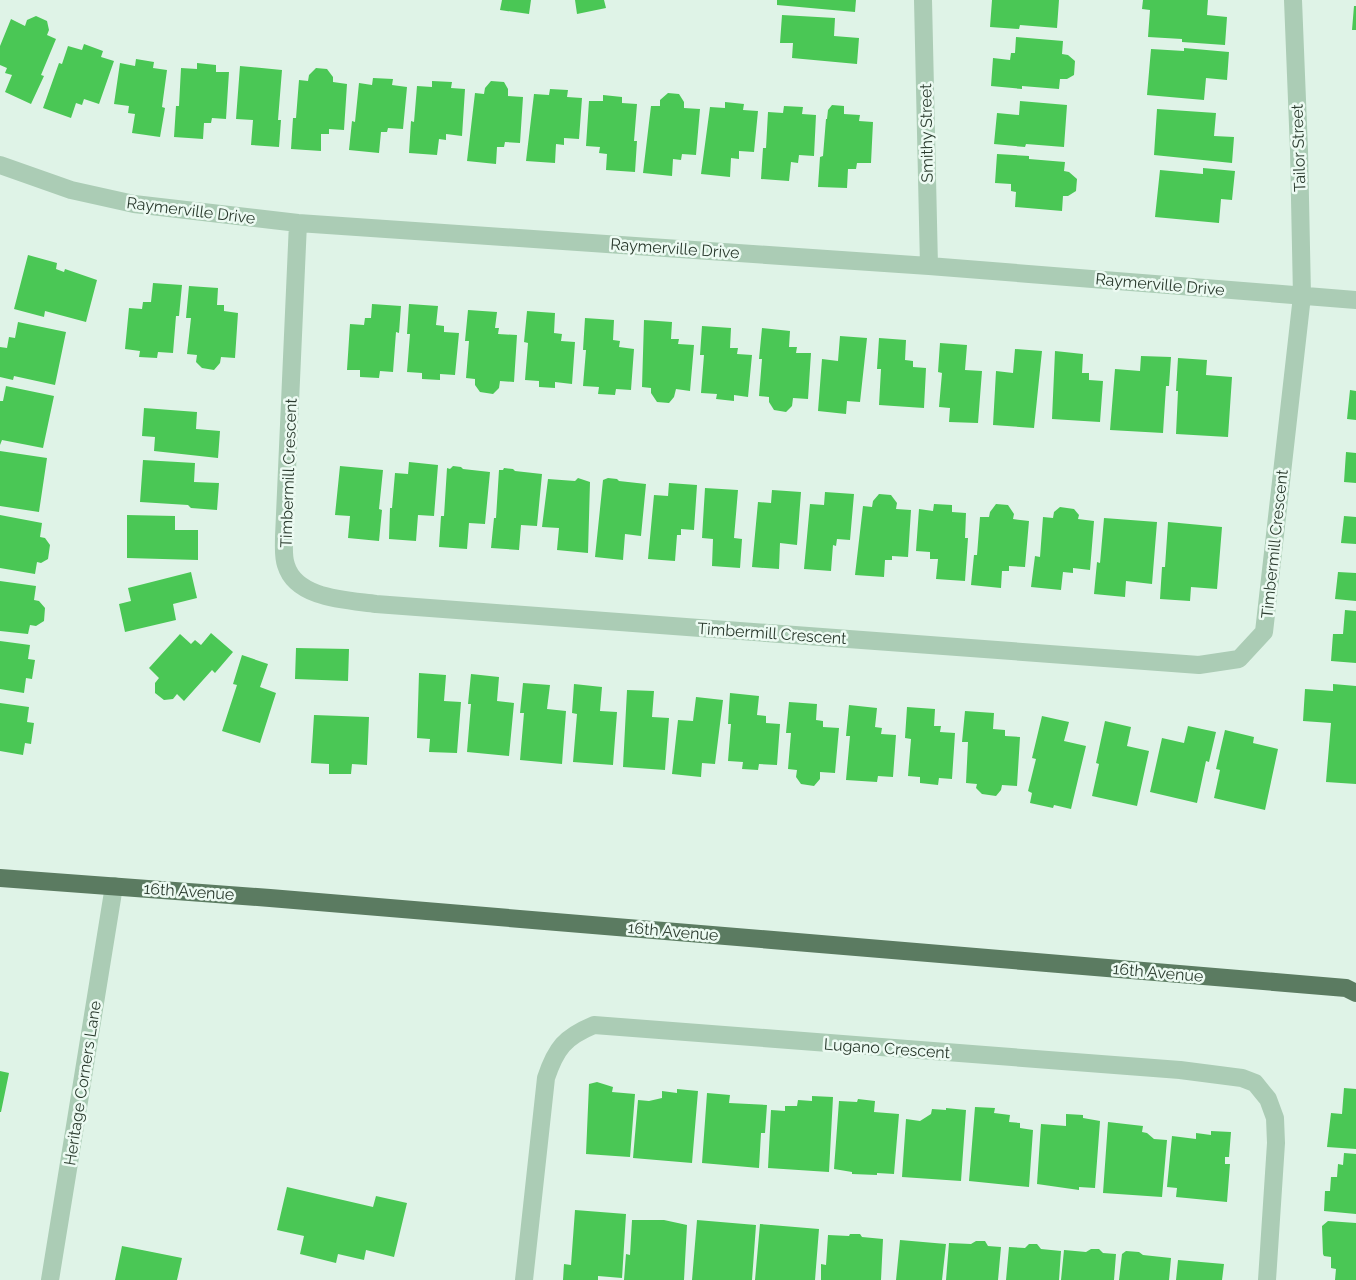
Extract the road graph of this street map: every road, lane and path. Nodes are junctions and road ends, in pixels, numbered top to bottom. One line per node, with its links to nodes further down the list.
1 (923, 0): 5 (street, Smithy Street)
2 (1293, 0): 6 (street, Tailor Street)
3 (0, 165): 4 (street, Raymerville Drive)
4 (298, 223): 5 (street, Raymerville Drive); 6 (street, Timbermill Crescent)
5 (929, 266): 6 (street, Raymerville Drive)
6 (1302, 296): 7 (street, Raymerville Drive)
7 (1356, 300)
8 (0, 878): 9 (main road, 16th Avenue)
9 (114, 886): 10 (main road, 16th Avenue); 11 (street, Heritage Corners Lane)
10 (1353, 988)
11 (50, 1280)
12 (524, 1280): 13 (street, Lugano Crescent)
13 (1267, 1280)

